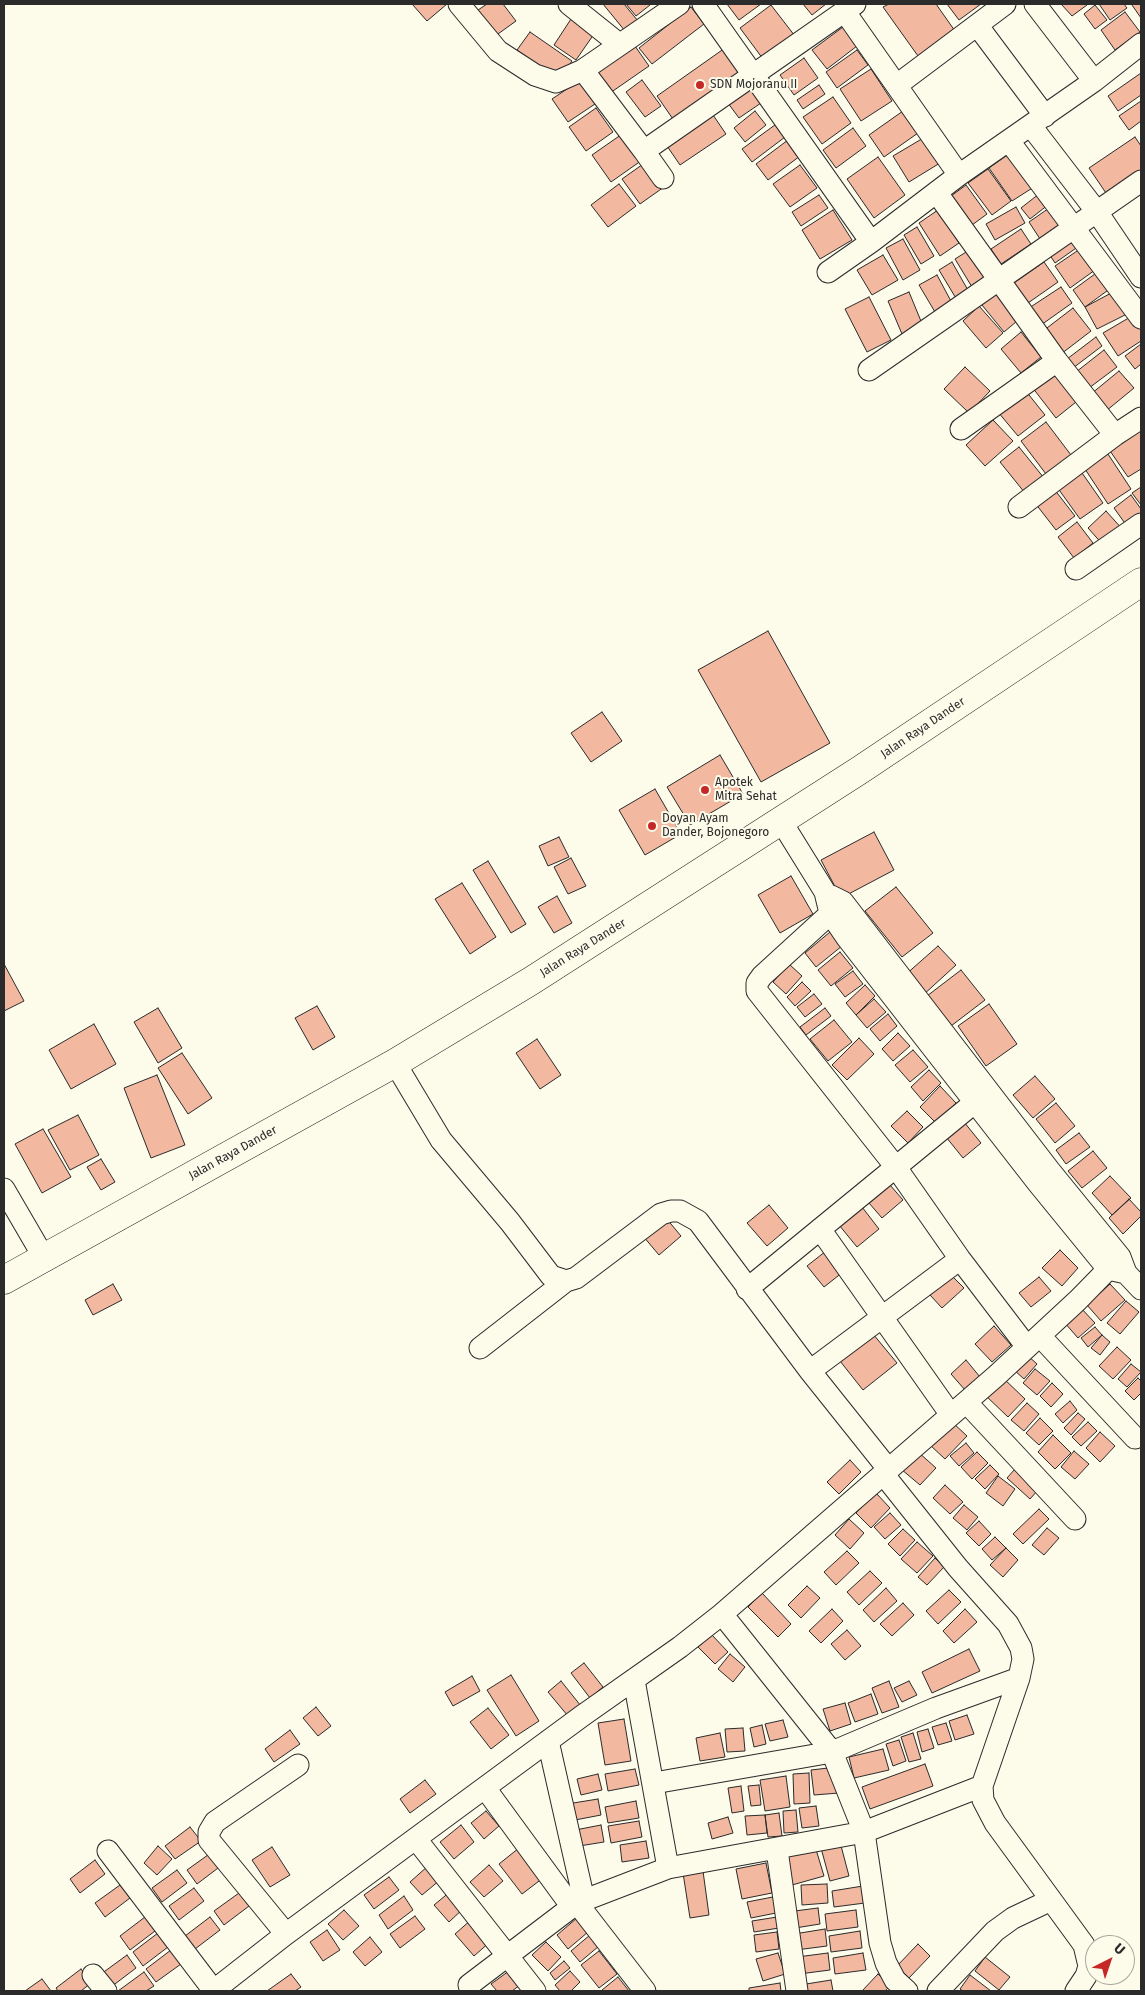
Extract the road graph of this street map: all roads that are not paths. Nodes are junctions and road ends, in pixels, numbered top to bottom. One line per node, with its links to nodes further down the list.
1 (459, 4): 11 (street)
2 (569, 4): 9 (street)
3 (679, 4): 9 (street)
4 (703, 4): 12 (street)
5 (1005, 4): 8 (street)
6 (1035, 4): 13 (street)
7 (850, 8): 12 (street); 14 (street)
8 (976, 26): 14 (street); 15 (street)
9 (619, 44): 11 (street)
10 (1141, 44): 13 (street)
11 (583, 70): 17 (street)
12 (754, 75): 17 (street); 24 (street)
13 (1094, 81): 15 (street)
14 (897, 85): 18 (street)
15 (1038, 121): 16 (street); 22 (street)
16 (1009, 141): 18 (street); 23 (street)
17 (644, 151): 19 (street)
18 (959, 176): 21 (street)
19 (663, 178)
20 (1141, 180): 22 (street)
21 (937, 193): 24 (street); 27 (street)
22 (1097, 212): 23 (street); 26 (street)
23 (1075, 228): 27 (street); 28 (street)
24 (871, 242): 25 (street)
25 (828, 272)
26 (1141, 276)
27 (1000, 280): 29 (street); 30 (street)
28 (1141, 318)
29 (1057, 362): 32 (street); 33 (street)
30 (869, 370)
31 (1141, 418): 33 (street)
32 (961, 429)
33 (1115, 435): 34 (street)
34 (1020, 507)
35 (1141, 524): 36 (street)
36 (1076, 569)
37 (1141, 582): 38 (main road, Jalan Raya Dander)
38 (781, 821): 39 (street); 40 (main road, Jalan Raya Dander)
39 (832, 903): 41 (street); 42 (street)
40 (395, 1062): 45 (main road, Jalan Raya Dander); 49 (street)
41 (981, 1096): 42 (street); 47 (street)
42 (895, 1166): 44 (street); 46 (street)
43 (4, 1189): 45 (street)
44 (820, 1229): 51 (street); 52 (street)
45 (43, 1256): 48 (main road, Jalan Raya Dander)
46 (960, 1259): 52 (street); 53 (street)
47 (1118, 1266): 50 (street); 53 (street)
48 (4, 1280)
49 (566, 1281): 51 (street); 54 (street)
50 (1141, 1288)
51 (747, 1289): 55 (street)
52 (882, 1317): 55 (street); 56 (street)
53 (1034, 1341): 56 (street); 57 (street)
54 (480, 1348)
55 (810, 1371): 58 (street)
56 (958, 1408): 58 (street); 59 (street)
57 (1135, 1438)
58 (887, 1473): 60 (street); 61 (street)
59 (1075, 1519)
60 (722, 1614): 62 (street); 64 (street)
61 (1019, 1678): 64 (street); 67 (street)
62 (634, 1680): 63 (street); 66 (street)
63 (548, 1741): 68 (street); 75 (street)
64 (832, 1752): 66 (street); 69 (street)
65 (298, 1765): 76 (street)
66 (654, 1782): 73 (street)
67 (982, 1786): 69 (street); 74 (street)
68 (485, 1788): 70 (street); 75 (street)
69 (864, 1832): 71 (street); 83 (street)
70 (416, 1839): 76 (street); 77 (street)
71 (777, 1850): 73 (street); 82 (street)
72 (108, 1851): 79 (street)
73 (668, 1868): 75 (street)
74 (1051, 1900): 84 (street); 85 (street)
75 (578, 1904): 77 (street); 81 (street)
76 (286, 1934): 79 (street)
77 (508, 1956): 78 (street); 80 (street)
78 (469, 1984)
79 (214, 1991)
80 (534, 1991)
81 (645, 1991)
82 (797, 1991)
83 (907, 1991)
84 (938, 1991)
85 (1076, 1991)

